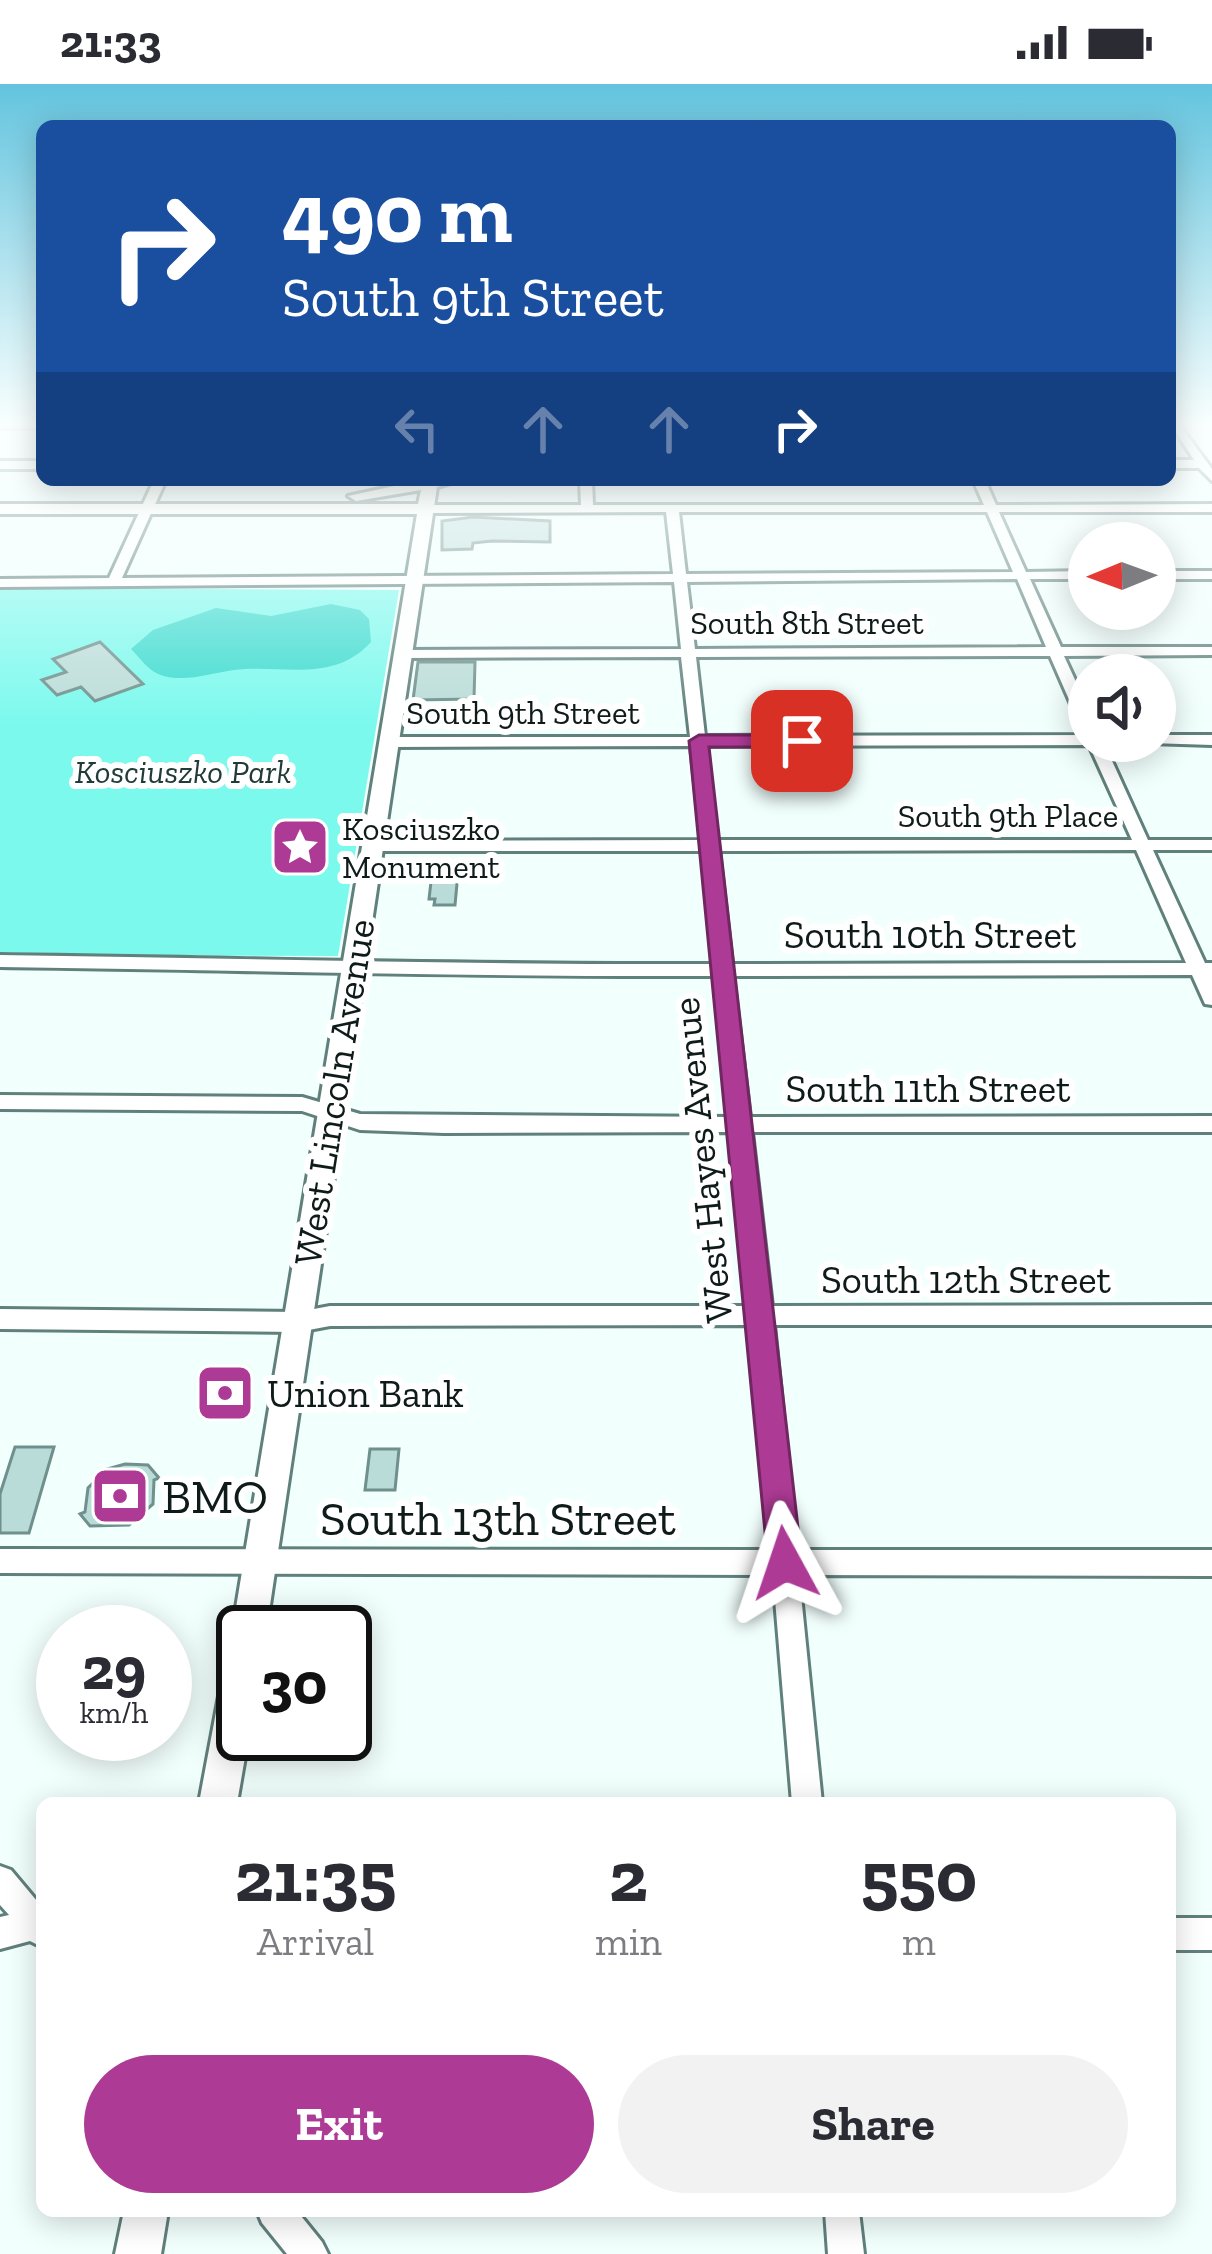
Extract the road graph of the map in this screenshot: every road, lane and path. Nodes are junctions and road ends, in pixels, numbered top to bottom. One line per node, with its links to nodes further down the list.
1 (141, 524): 12 (street)
2 (423, 524): 10 (main road, West Lincoln Avenue)
3 (674, 524): 5 (street, West Hayes Avenue)
4 (999, 524): 6 (street)
5 (680, 575): 6 (street); 10 (street); 15 (street, West Hayes Avenue)
6 (1020, 575): 7 (street); 13 (street)
7 (1068, 575)
8 (1176, 575): 9 (street)
9 (1212, 575)
10 (414, 580): 12 (street); 16 (main road, West Lincoln Avenue)
11 (0, 583): 12 (street)
12 (113, 583)
13 (1054, 651): 14 (street, South 8th Street); 15 (street, South 8th Street); 17 (street)
14 (1212, 651)
15 (688, 652): 16 (street, South 8th Street); 20 (street, West Hayes Avenue)
16 (403, 654): 22 (main road, West Lincoln Avenue)
17 (1068, 681)
18 (1176, 740): 19 (street)
19 (1212, 740)
20 (699, 741): 21 (street, South 9th Street); 22 (street, South 9th Street); 27 (street, West Hayes Avenue)
21 (1068, 741)
22 (389, 742): 24 (main road, West Lincoln Avenue)
23 (1102, 762): 25 (street)
24 (373, 845): 27 (street, South 9th Place); 29 (main road, West Lincoln Avenue)
25 (1142, 845): 26 (street, South 9th Place); 27 (street, South 9th Place); 30 (street)
26 (1212, 845)
27 (710, 846): 31 (street, West Hayes Avenue)
28 (0, 962): 29 (street, South 10th Street)
29 (354, 966): 31 (street, South 10th Street); 34 (main road, West Lincoln Avenue)
30 (1205, 969): 31 (street, South 10th Street); 32 (street)
31 (723, 971): 35 (street, West Hayes Avenue)
32 (1212, 1000)
33 (0, 1102): 34 (street, South 11th Street)
34 (331, 1112): 35 (street, South 11th Street); 40 (main road, West Lincoln Avenue)
35 (740, 1124): 36 (street, South 11th Street); 38 (street, West Hayes Avenue)
36 (1212, 1124)
37 (1212, 1315): 38 (street, South 12th Street)
38 (762, 1316): 40 (street, South 12th Street); 43 (street, West Hayes Avenue)
39 (0, 1319): 40 (street, South 12th Street)
40 (298, 1322): 42 (main road, West Lincoln Avenue)
41 (0, 1561): 42 (street, South 13th Street)
42 (261, 1562): 43 (street, South 13th Street); 45 (main road, West Lincoln Avenue)
43 (785, 1563): 44 (street, South 13th Street); 48 (street, West Hayes Avenue)
44 (1212, 1563)
45 (254, 1605)
46 (226, 1761): 47 (main road)
47 (219, 1797)
48 (806, 1797)
49 (0, 1881): 50 (street)
50 (36, 1924)
51 (36, 1928): 52 (street)
52 (0, 1933)
53 (1176, 1934): 54 (street)
54 (1212, 1934)
55 (145, 2217): 58 (main road)
56 (279, 2217): 59 (street)
57 (843, 2217): 60 (street)
58 (138, 2254)
59 (310, 2254)
60 (846, 2254)

